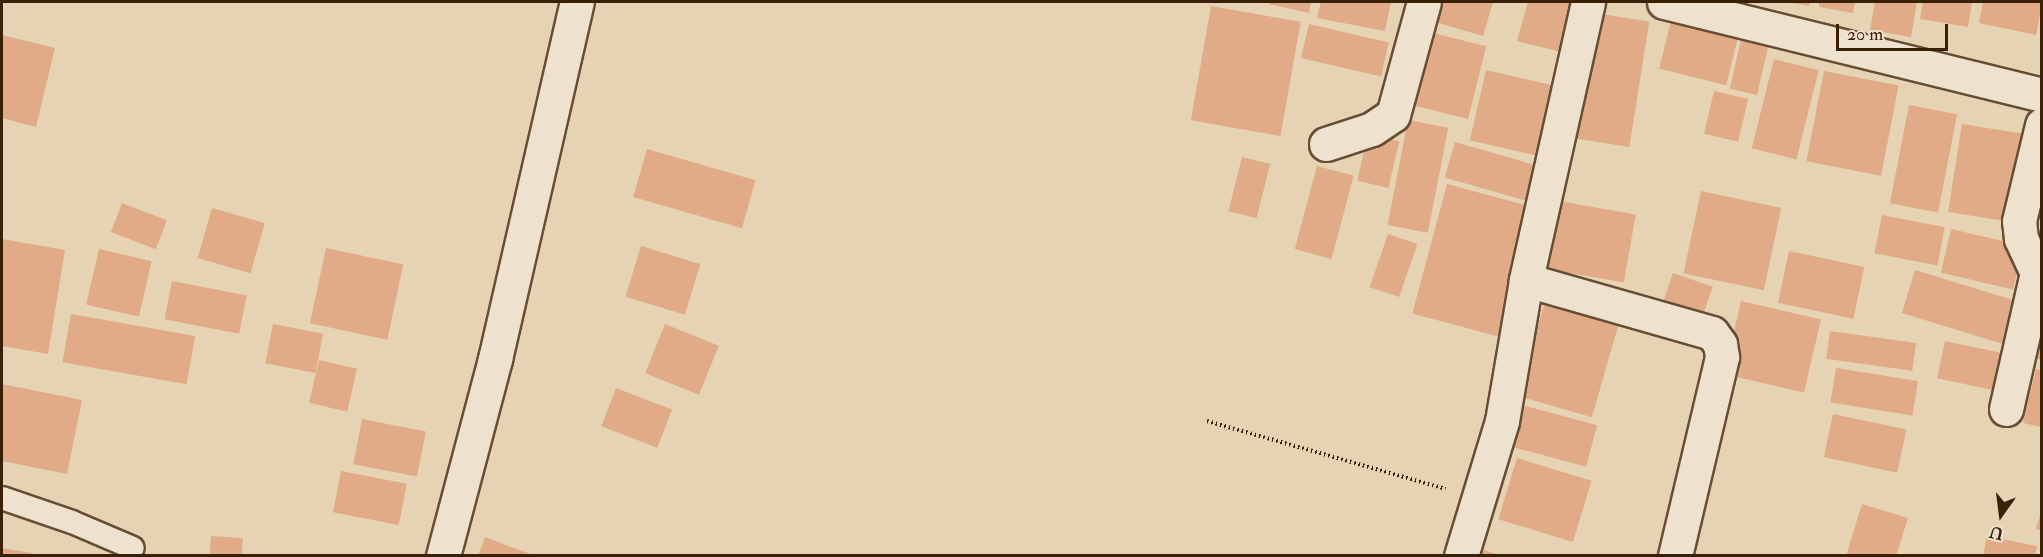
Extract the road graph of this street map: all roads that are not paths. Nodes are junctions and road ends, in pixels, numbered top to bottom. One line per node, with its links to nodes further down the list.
1 (577, 2): 12 (street)
2 (1424, 2): 7 (street)
3 (1588, 2): 8 (street)
4 (1666, 2): 5 (street)
5 (2042, 95)
6 (2042, 125): 9 (street)
7 (1326, 144)
8 (1526, 280): 13 (street); 14 (street)
9 (2006, 410)
10 (2, 498): 11 (lane)
11 (133, 549)
12 (443, 555)
13 (1461, 555)
14 (1676, 555)

